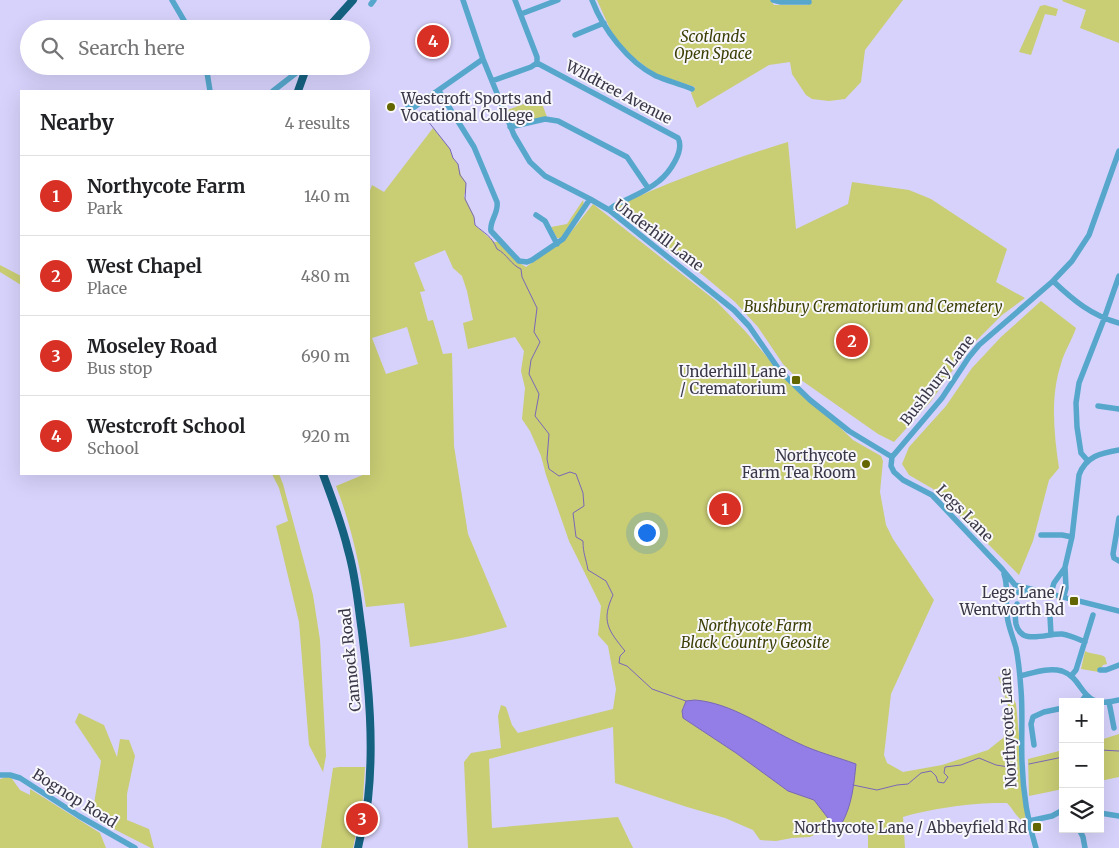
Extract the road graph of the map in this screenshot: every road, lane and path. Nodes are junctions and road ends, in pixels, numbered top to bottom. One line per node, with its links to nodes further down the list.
1 (172, 0): 10 (street)
2 (353, 0): 11 (highway)
3 (463, 0): 14 (street, Underhill Lane)
4 (516, 0): 9 (street)
5 (558, 0): 9 (street)
6 (592, 0): 12 (street)
7 (773, 0): 8 (street)
8 (809, 2)
9 (521, 14): 15 (street)
10 (184, 20)
11 (335, 20)
12 (604, 23): 13 (street); 20 (street)
13 (583, 40)
14 (483, 59): 19 (street, Underhill Lane); 24 (street)
15 (537, 63): 19 (street); 29 (street, Wildtree Avenue)
16 (207, 75): 21 (street)
17 (294, 75): 22 (street)
18 (303, 75): 23 (highway)
19 (492, 81): 26 (street, Underhill Lane)
20 (692, 89)
21 (210, 90)
22 (274, 90)
23 (298, 90)
24 (438, 91): 25 (street); 33 (street)
25 (408, 107)
26 (510, 127): 29 (street); 30 (street, Underhill Lane)
27 (1119, 151): 28 (street, Bushbury Lane)
28 (1117, 165): 35 (street, Bushbury Lane)
29 (648, 188): 31 (street, Wildtree Avenue)
30 (590, 199): 31 (street, Underhill Lane); 33 (street)
31 (610, 210): 41 (street, Underhill Lane)
32 (536, 215): 33 (street)
33 (557, 244)
34 (1119, 276): 36 (street)
35 (1053, 281): 36 (street); 41 (street, Bushbury Lane)
36 (1104, 319): 37 (street); 42 (street)
37 (1119, 323)
38 (1119, 409): 39 (street)
39 (1104, 414)
40 (1119, 450): 42 (street)
41 (892, 457): 49 (street, Legs Lane)
42 (1088, 461): 46 (street)
43 (323, 475): 75 (highway, Cannock Road)
44 (1119, 518): 47 (street)
45 (1041, 535): 46 (street)
46 (1072, 537): 48 (street)
47 (1119, 561)
48 (1065, 567): 50 (street); 51 (street)
49 (1012, 589): 50 (street); 60 (street, Northycote Lane)
50 (1051, 593): 51 (street)
51 (1064, 596): 53 (street)
52 (1017, 604): 56 (street)
53 (1119, 611)
54 (1052, 612): 56 (street)
55 (1091, 618): 57 (street)
56 (1051, 635): 57 (street)
57 (1085, 642): 61 (street)
58 (1119, 665): 59 (street)
59 (1104, 668)
60 (1020, 676): 61 (street); 72 (street, Northycote Lane)
61 (1072, 676): 62 (street)
62 (1086, 696): 64 (street)
63 (1119, 700): 64 (street)
64 (1109, 702): 66 (street)
65 (1059, 709): 67 (street)
66 (1115, 728)
67 (1034, 745)
68 (0, 775): 74 (street, Bognop Road)
69 (1059, 812): 72 (street)
70 (1104, 814): 71 (street)
71 (1119, 816)
72 (1028, 820): 76 (street, Northycote Lane)
73 (1082, 833): 77 (street)
74 (135, 848)
75 (358, 848)
76 (1036, 848)
77 (1085, 848)

